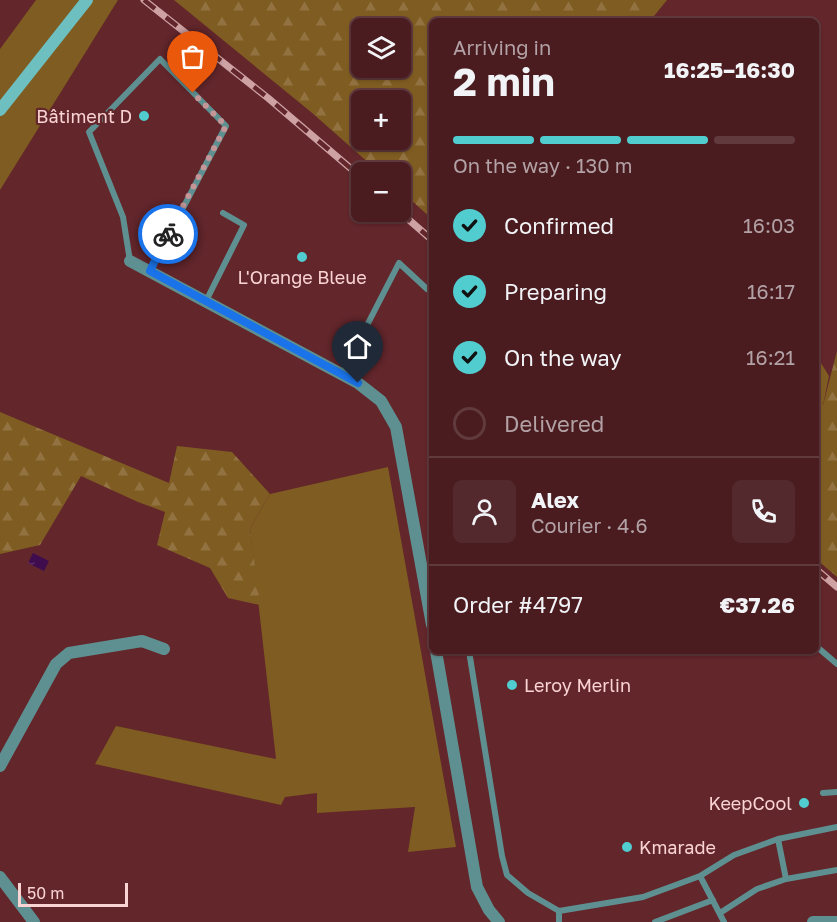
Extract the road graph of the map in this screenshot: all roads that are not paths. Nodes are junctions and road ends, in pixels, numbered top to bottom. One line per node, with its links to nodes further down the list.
1 (87, 0): 2 (main road)
2 (0, 110)
3 (223, 213): 7 (lane)
4 (130, 261): 5 (street); 5 (lane)
5 (150, 271): 7 (street)
6 (426, 289): 8 (lane)
7 (206, 301): 8 (street)
8 (342, 374): 9 (street)
9 (427, 567): 10 (street)
10 (429, 590)
11 (164, 649): 16 (street)
12 (819, 649): 15 (lane)
13 (437, 654): 29 (street)
14 (470, 654): 26 (lane)
15 (837, 664)
16 (0, 766)
17 (837, 792): 18 (lane)
18 (824, 793)
19 (837, 827): 20 (lane)
20 (778, 838): 22 (lane); 24 (lane)
21 (837, 870): 24 (lane)
22 (700, 876): 25 (lane); 26 (lane)
23 (0, 877): 28 (street)
24 (786, 879): 27 (lane)
25 (713, 900): 27 (lane); 31 (lane)
26 (559, 911): 30 (lane)
27 (720, 913): 32 (lane)
28 (34, 922)
29 (499, 922)
30 (559, 922)
31 (655, 922)
32 (724, 922)
33 (813, 922): 34 (street)
34 (837, 922)

